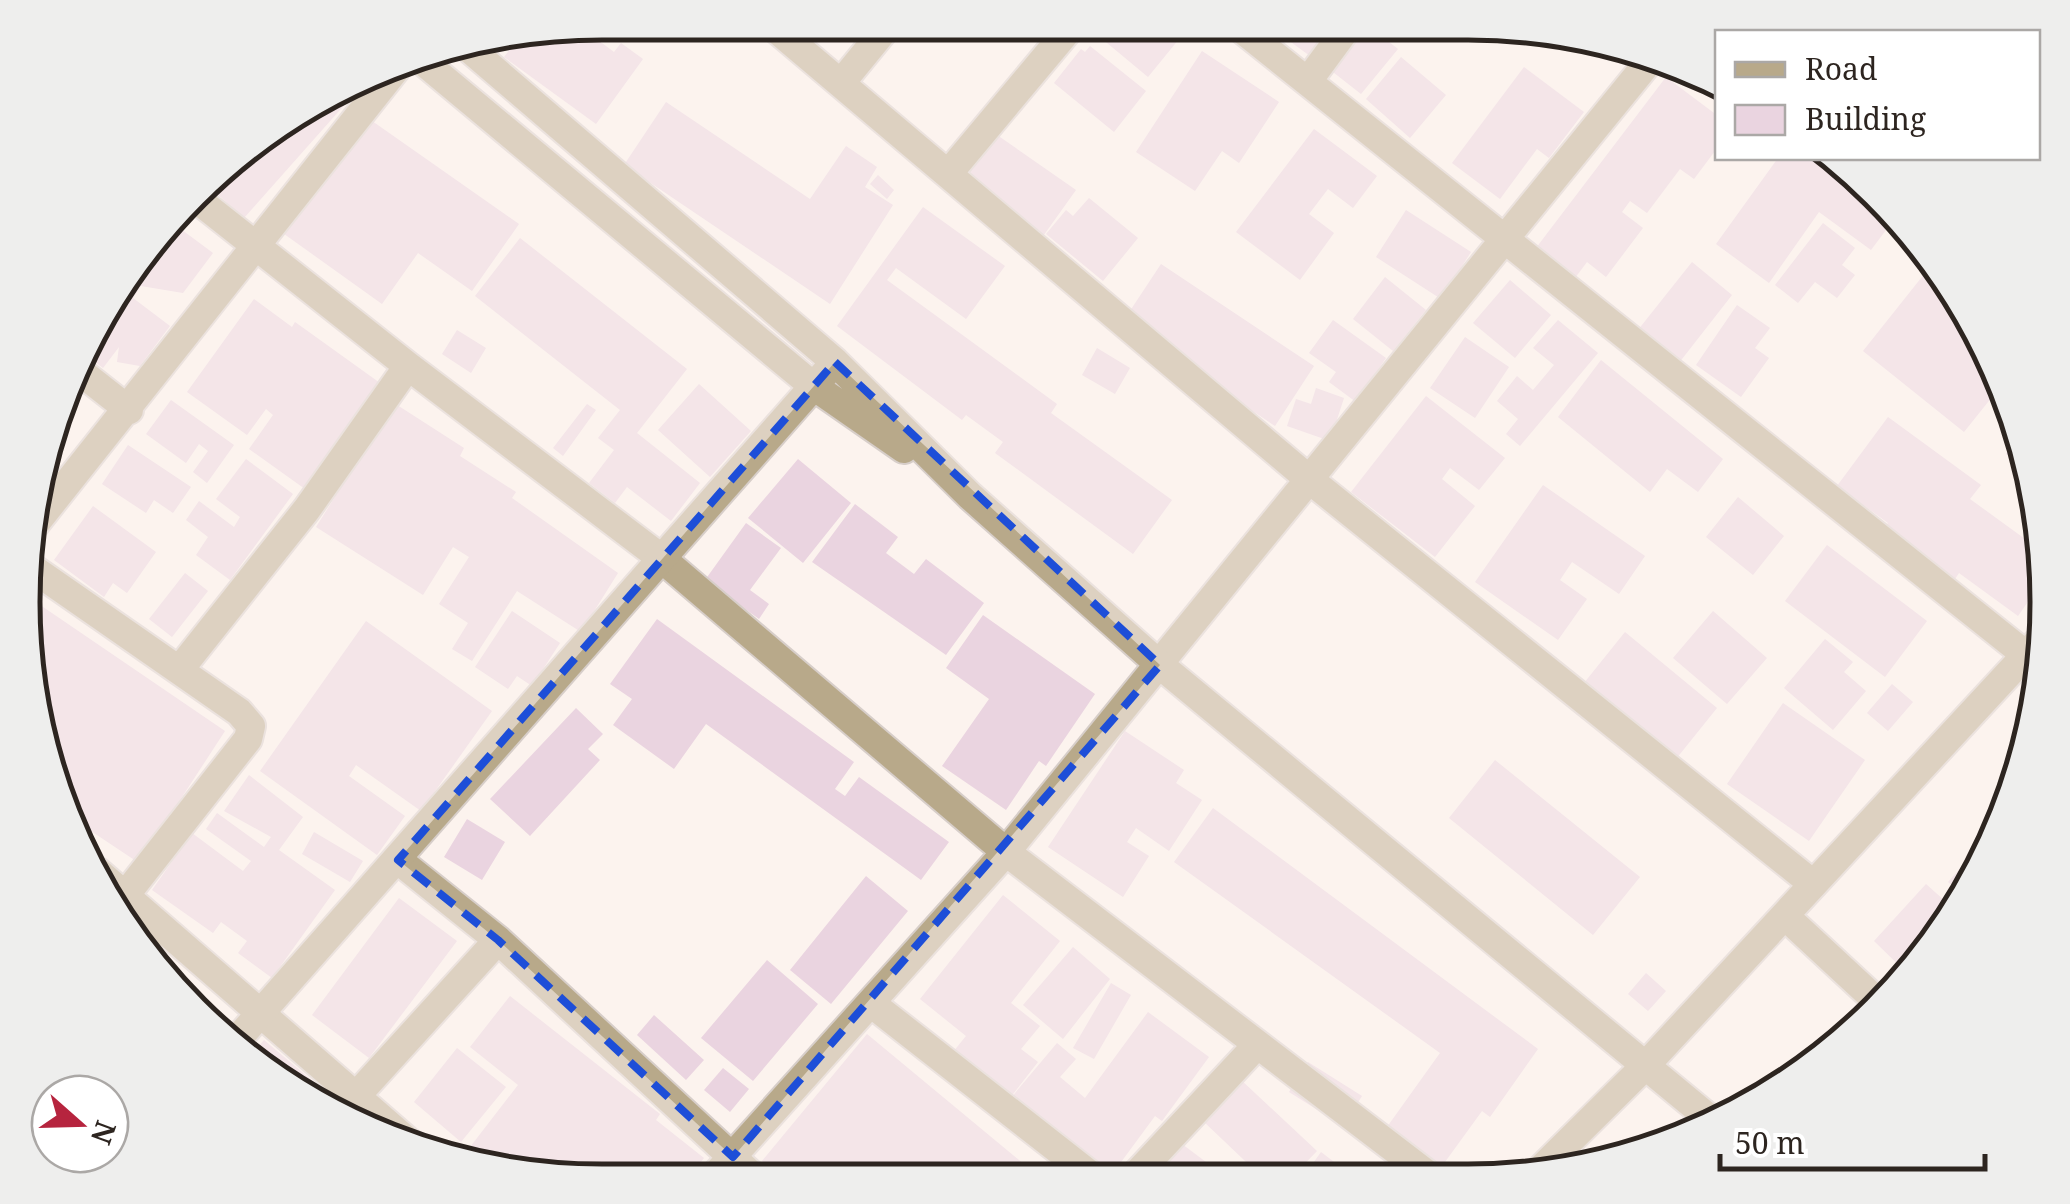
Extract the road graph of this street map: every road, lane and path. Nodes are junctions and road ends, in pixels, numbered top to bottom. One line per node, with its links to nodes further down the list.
1 (789, 40): 10 (street)
2 (876, 40): 10 (street)
3 (1060, 40): 12 (street)
4 (1255, 40): 9 (street)
5 (1338, 40): 9 (street)
6 (484, 53): 16 (street)
7 (430, 67): 19 (street)
8 (1643, 68): 14 (street)
9 (1308, 81): 14 (street)
10 (841, 83): 12 (street)
11 (383, 85): 15 (street)
12 (948, 174): 21 (street)
13 (205, 205): 15 (street)
14 (1506, 236): 21 (street); 26 (street)
15 (255, 246): 17 (street); 20 (street)
16 (835, 362): 19 (street); 22 (street)
17 (408, 366): 24 (street); 29 (street)
18 (87, 377): 20 (street)
19 (812, 385): 22 (street); 24 (street)
20 (130, 410): 23 (street)
21 (1310, 480): 28 (street); 32 (street)
22 (970, 496): 28 (street)
23 (48, 509)
24 (661, 558): 30 (street); 31 (street)
25 (41, 575): 29 (street)
26 (2028, 648)
27 (2027, 654): 32 (street)
28 (1160, 666): 30 (street); 42 (street)
29 (180, 669): 34 (street)
30 (1006, 852): 38 (street); 41 (street)
31 (398, 860): 36 (street); 39 (street)
32 (1813, 884): 35 (street)
33 (117, 886): 34 (street)
34 (126, 893): 39 (street)
35 (1785, 916): 37 (street); 42 (street)
36 (498, 940): 43 (street); 47 (street)
37 (1870, 994)
38 (872, 1004): 47 (street); 50 (street)
39 (261, 1012): 40 (street); 43 (street)
40 (243, 1034)
41 (1256, 1046): 51 (street); 52 (street)
42 (1645, 1066): 44 (street); 46 (street)
43 (357, 1095): 45 (street)
44 (1702, 1113)
45 (385, 1120)
46 (1552, 1157)
47 (732, 1158): 48 (street); 49 (street)
48 (726, 1164)
49 (739, 1164)
50 (1077, 1164)
51 (1146, 1164)
52 (1414, 1164)

